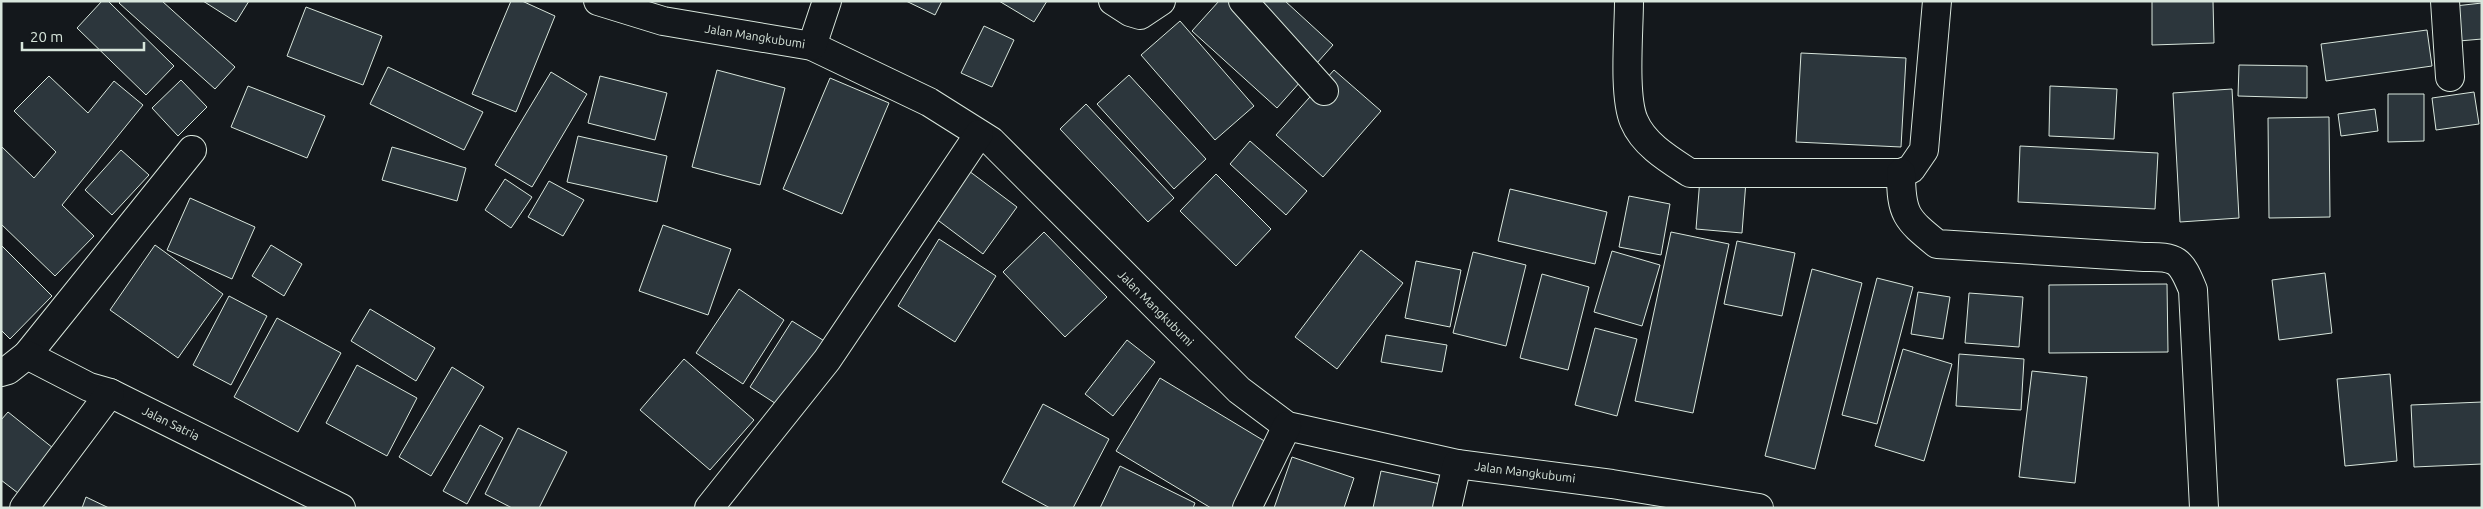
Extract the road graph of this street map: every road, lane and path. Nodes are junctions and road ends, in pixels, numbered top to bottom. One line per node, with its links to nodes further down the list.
1 (598, 1): 9 (street, Jalan Mangkubumi)
2 (827, 1): 9 (street)
3 (1113, 1): 4 (street)
4 (1161, 1)
5 (1243, 1): 11 (street)
6 (1629, 1): 14 (street)
7 (1937, 1): 14 (street)
8 (2445, 1): 10 (street)
9 (812, 46): 12 (street, Jalan Mangkubumi)
10 (2450, 78)
11 (1324, 91)
12 (979, 134): 18 (street, Jalan Mangkubumi); 23 (street)
13 (192, 150): 15 (street)
14 (1901, 173): 27 (street)
15 (28, 356): 16 (street); 17 (street, Jalan Satria)
16 (1, 372)
17 (110, 393): 21 (street); 22 (street, Jalan Satria)
18 (1287, 426): 19 (street, Jalan Mangkubumi); 24 (street)
19 (1457, 464): 20 (street, Jalan Mangkubumi); 25 (street)
20 (1683, 502): 26 (street, Jalan Mangkubumi)
21 (24, 508)
22 (342, 508)
23 (708, 508)
24 (1247, 508)
25 (1448, 508)
26 (1759, 508)
27 (2204, 508)

